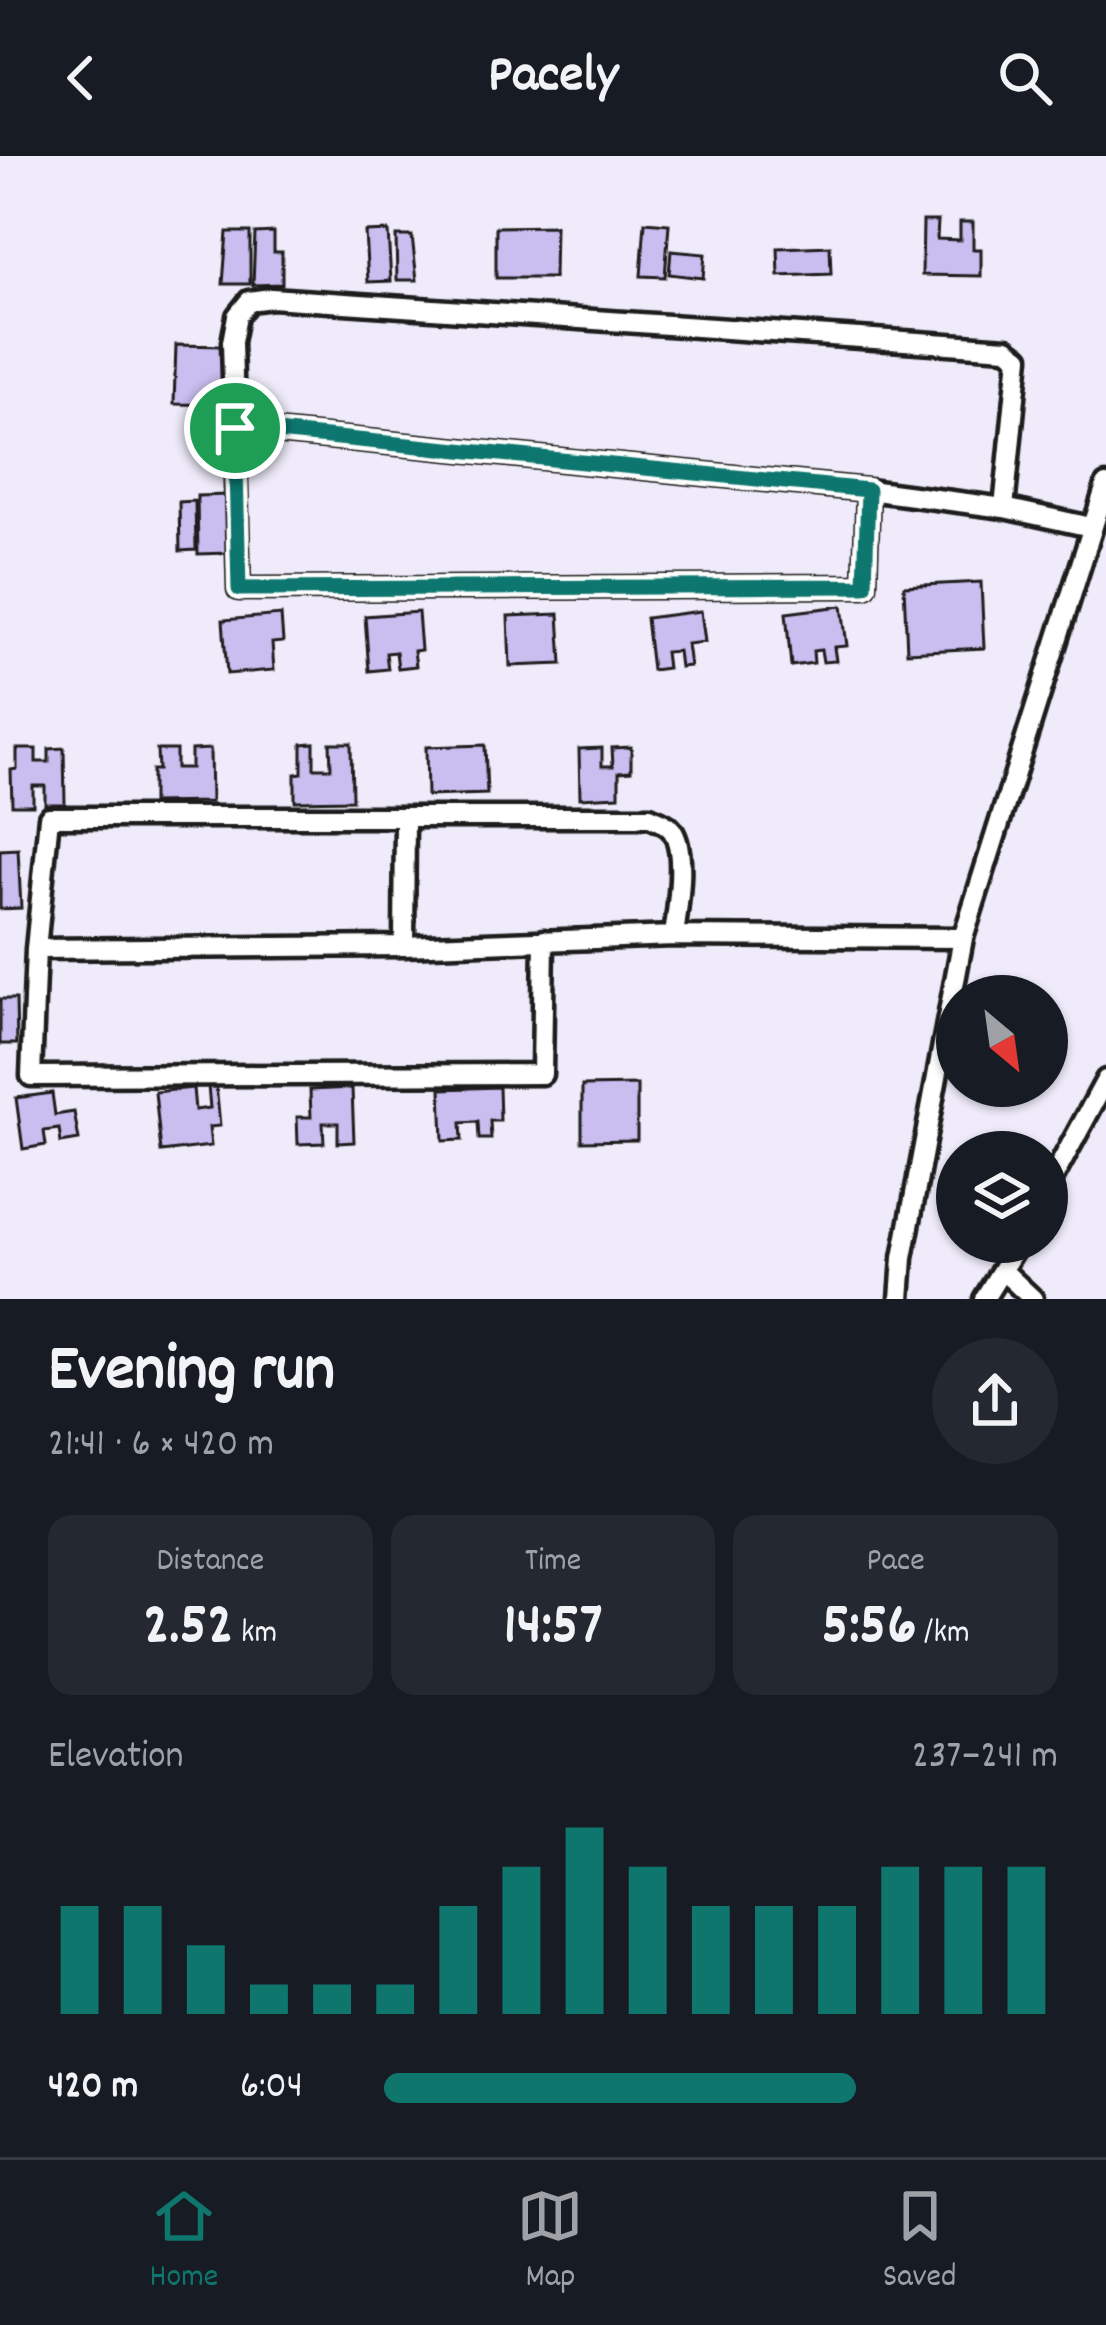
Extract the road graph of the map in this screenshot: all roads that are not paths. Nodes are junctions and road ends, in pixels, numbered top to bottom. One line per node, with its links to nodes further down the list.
1 (235, 428): 3 (street); 3 (street); 4 (street)
2 (1106, 485): 5 (street)
3 (868, 490): 4 (street)
4 (1004, 508): 5 (street)
5 (1091, 527): 8 (street)
6 (406, 819): 7 (street); 10 (street); 11 (street)
7 (674, 936): 8 (street); 9 (street)
8 (963, 938): 16 (street)
9 (544, 940): 10 (street); 11 (street)
10 (404, 946): 11 (street)
11 (36, 950)
12 (1106, 1080): 13 (street)
13 (1068, 1151)
14 (1007, 1263): 15 (street)
15 (1003, 1270): 17 (street); 18 (street)
16 (900, 1299)
17 (984, 1299)
18 (1033, 1299)

